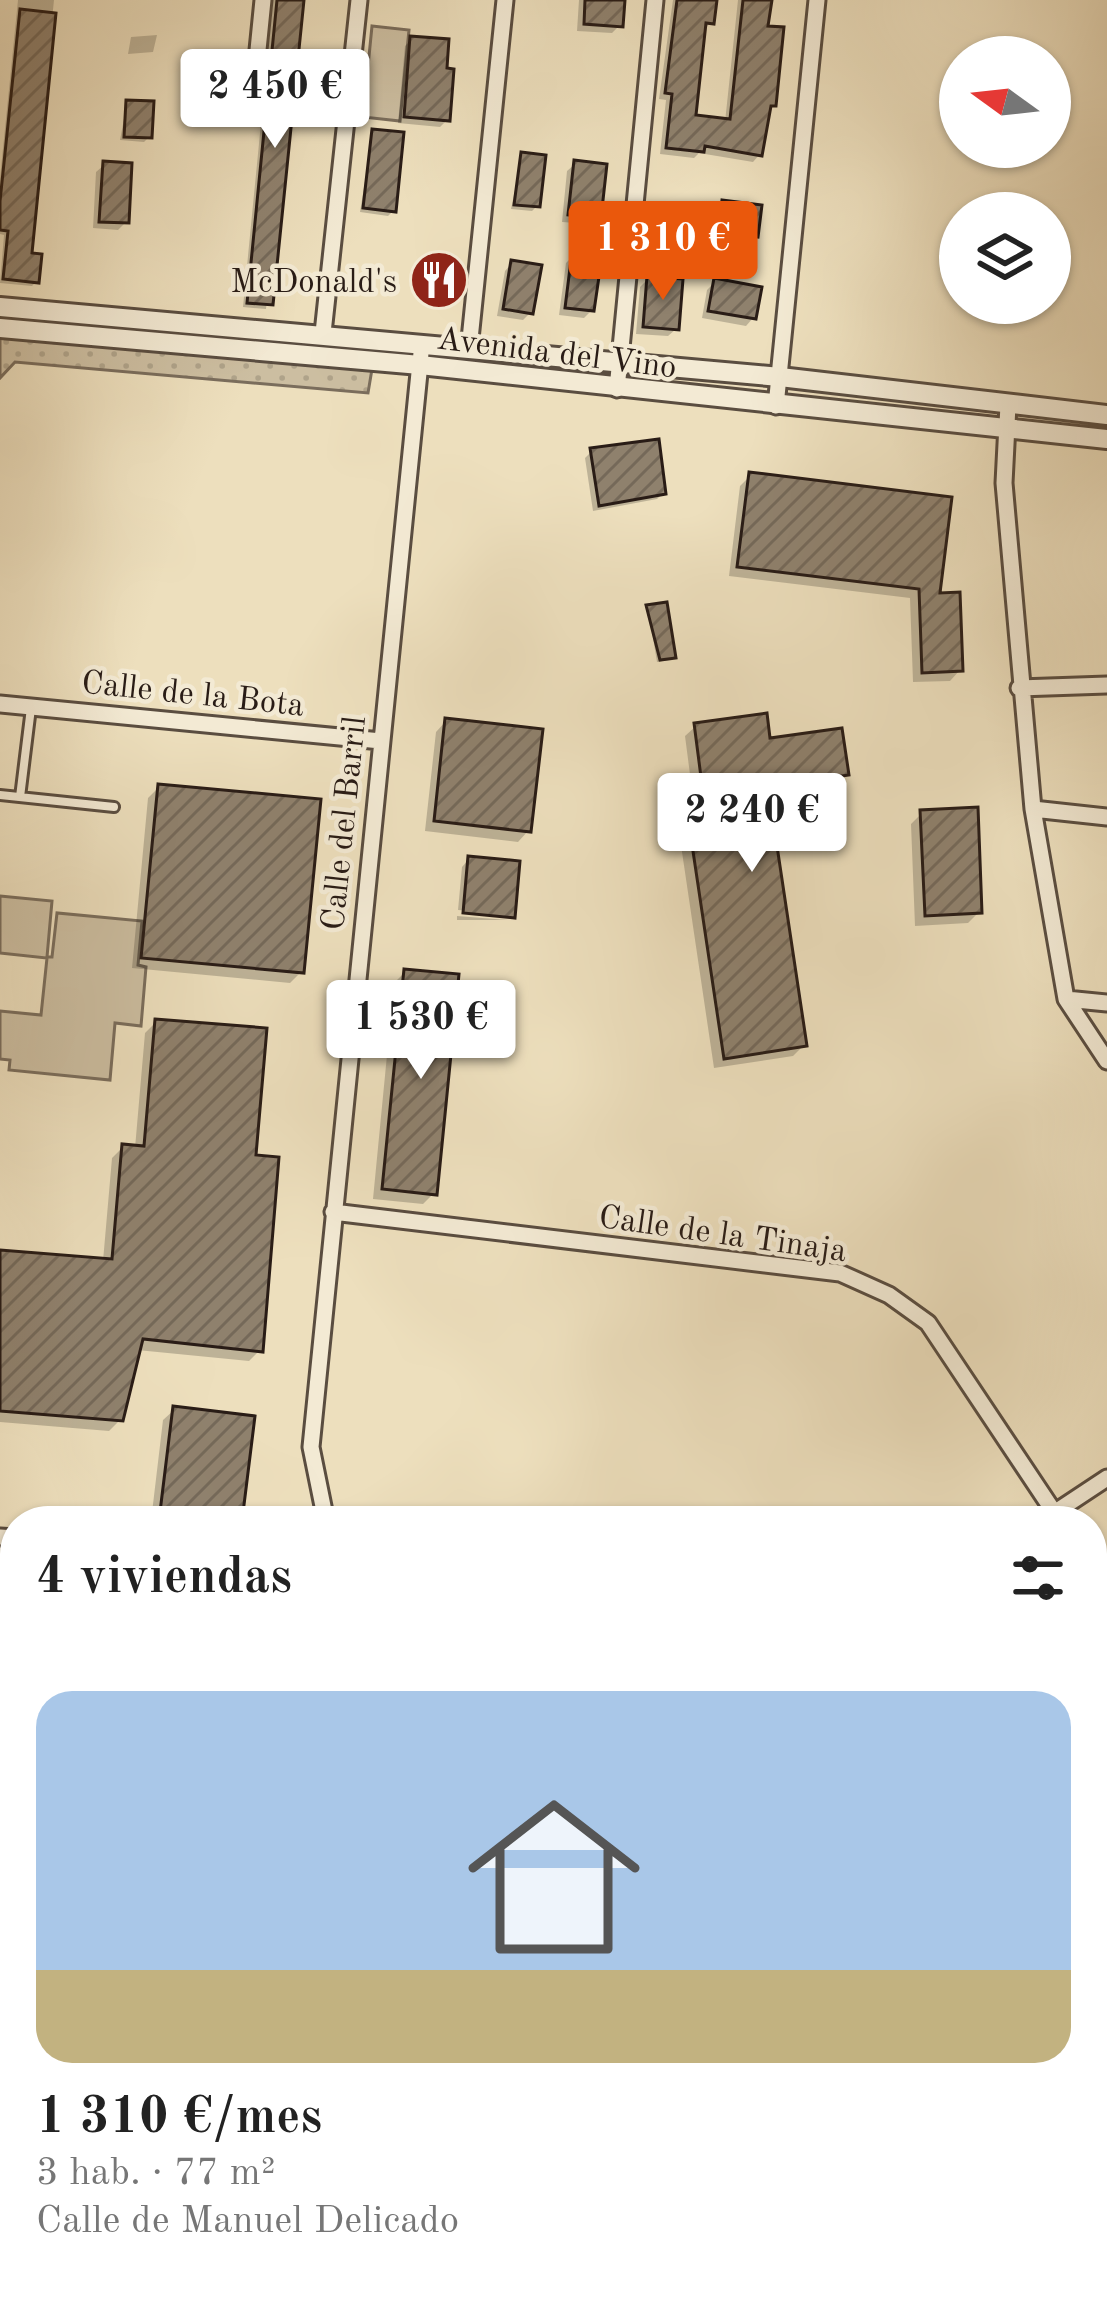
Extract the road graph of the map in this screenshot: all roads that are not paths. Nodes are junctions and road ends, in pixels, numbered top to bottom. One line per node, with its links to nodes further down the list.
1 (263, 0): 6 (street)
2 (359, 0): 9 (street)
3 (505, 0): 10 (street)
4 (656, 0): 12 (street)
5 (817, 0): 13 (street)
6 (257, 60)
7 (0, 307): 9 (street, Avenida del Vino)
8 (0, 328): 11 (street, Avenida del Vino)
9 (323, 333): 11 (street, Avenida del Vino)
10 (469, 349): 11 (street, Avenida del Vino); 12 (street, Avenida del Vino)
11 (421, 355): 14 (street, Avenida del Vino); 24 (street, Calle del Barril)
12 (621, 363): 13 (street, Avenida del Vino); 14 (street)
13 (780, 377): 15 (street, Avenida del Vino); 16 (street)
14 (617, 389): 16 (street, Avenida del Vino)
15 (1007, 405): 17 (street, Avenida del Vino); 18 (street)
16 (776, 406): 18 (street, Avenida del Vino)
17 (1107, 415)
18 (1006, 429): 19 (street, Avenida del Vino); 21 (street)
19 (1107, 439)
20 (1107, 685): 21 (street)
21 (1019, 688): 28 (street)
22 (0, 704): 23 (street, Calle de la Bota)
23 (32, 706): 24 (street, Calle de la Bota); 26 (lane)
24 (381, 741): 33 (street, Calle del Barril)
25 (0, 795): 26 (lane)
26 (20, 797): 27 (lane)
27 (114, 807)
28 (1033, 809): 29 (street); 30 (street)
29 (1107, 817)
30 (1066, 999): 31 (street); 32 (street)
31 (1107, 1003)
32 (1107, 1061)
33 (333, 1212): 35 (street, Calle del Barril); 36 (street, Calle de la Tinaja)
34 (1107, 1478): 37 (street)
35 (323, 1506)
36 (1044, 1506)
37 (1068, 1506)

